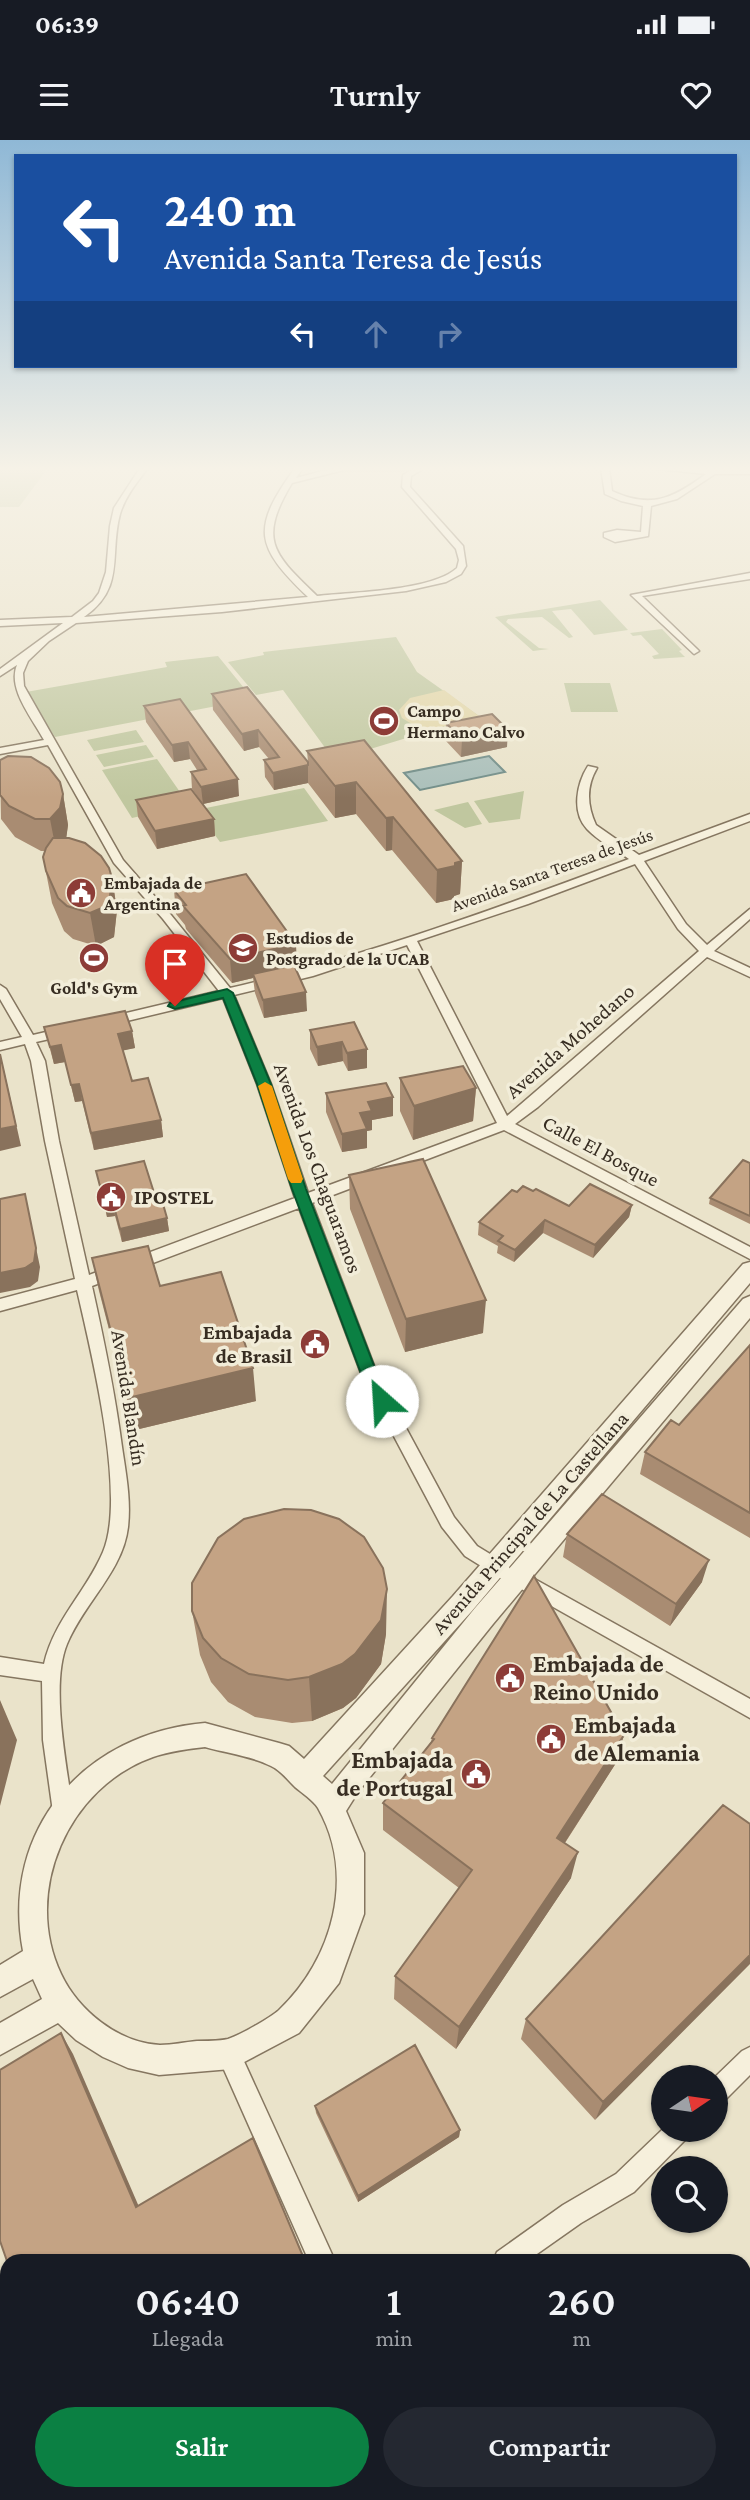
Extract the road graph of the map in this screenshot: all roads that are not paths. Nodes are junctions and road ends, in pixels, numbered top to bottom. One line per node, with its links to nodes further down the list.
1 (110, 578): 6 (street)
2 (297, 578): 5 (street)
3 (446, 578): 5 (street)
4 (737, 578): 9 (street)
5 (315, 599): 6 (street)
6 (71, 620): 7 (street); 8 (street)
7 (0, 623)
8 (34, 650): 10 (street); 11 (street)
9 (694, 651)
10 (0, 675): 11 (street)
11 (16, 676): 12 (street, Avenida Los Chaguaramos)
12 (49, 741): 13 (street); 22 (street, Avenida Los Chaguaramos)
13 (0, 751)
14 (592, 768): 16 (street)
15 (750, 817): 16 (street, Avenida Santa Teresa de Jesús)
16 (636, 858): 18 (street, Avenida Santa Teresa de Jesús); 19 (street)
17 (750, 913): 19 (street, Avenida Mohedano)
18 (410, 939): 22 (street, Avenida Santa Teresa de Jesús); 25 (street)
19 (707, 950): 20 (street); 25 (street, Avenida Mohedano)
20 (750, 973)
21 (0, 989): 23 (street, Avenida Blandín)
22 (227, 993): 23 (street, Avenida Santa Teresa de Jesús); 26 (street, Avenida Los Chaguaramos)
23 (29, 1039): 24 (street, Avenida Santa Teresa de Jesús); 29 (street, Avenida Blandín)
24 (0, 1046)
25 (505, 1125): 26 (street, Avenida Mohedano); 27 (street, Calle El Bosque)
26 (304, 1200): 29 (street, Avenida Mohedano); 32 (street, Avenida Los Chaguaramos)
27 (750, 1254)
28 (750, 1269): 32 (street, Avenida Principal de La Castellana)
29 (86, 1282): 31 (street, Avenida Mohedano); 35 (street, Avenida Blandín)
30 (750, 1304): 33 (street, Avenida Principal de La Castellana)
31 (0, 1305)
32 (493, 1566): 33 (street, Avenida Los Chaguaramos); 37 (street, Avenida Principal de La Castellana)
33 (519, 1578): 36 (street, Avenida Los Chaguaramos); 38 (street, Avenida Principal de La Castellana)
34 (0, 1666): 35 (street)
35 (51, 1674): 39 (street, Avenida Blandín)
36 (750, 1709)
37 (307, 1775): 38 (street); 39 (street)
38 (333, 1807): 44 (street)
39 (63, 1812): 40 (street)
40 (38, 1959): 41 (street); 42 (street)
41 (0, 1982)
42 (62, 2004): 43 (street); 44 (street)
43 (0, 2040)
44 (229, 2054): 48 (street)
45 (750, 2059): 46 (street)
46 (728, 2081)
47 (667, 2142): 49 (street)
48 (319, 2254)
49 (516, 2254)

